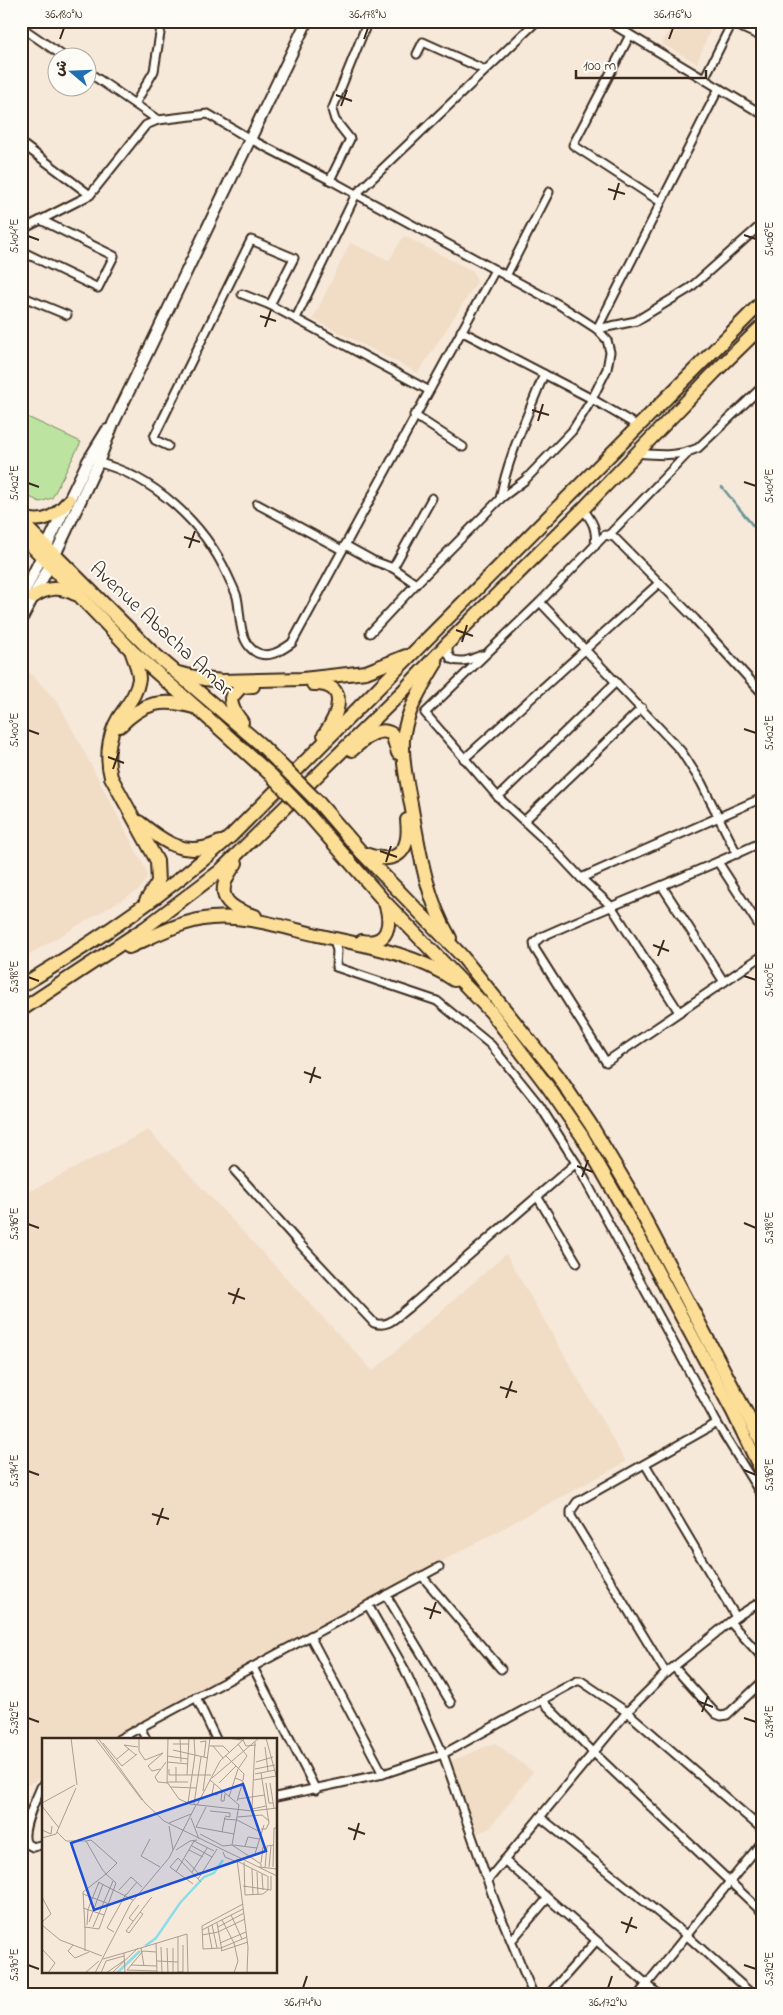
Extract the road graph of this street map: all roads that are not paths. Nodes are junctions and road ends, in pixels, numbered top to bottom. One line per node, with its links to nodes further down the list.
1 (162, 21): 16 (street)
2 (307, 21): 19 (main road)
3 (368, 21): 21 (street)
4 (537, 21): 12 (street)
5 (607, 21): 8 (street)
6 (730, 22): 9 (street); 14 (street)
7 (21, 27): 10 (street)
8 (630, 35): 14 (street); 25 (street)
9 (762, 37)
10 (51, 48)
11 (417, 54): 12 (street)
12 (485, 70): 23 (street)
13 (98, 79): 16 (street)
14 (704, 79): 15 (street)
15 (719, 88): 17 (street); 25 (street)
16 (135, 104): 18 (street)
17 (762, 114)
18 (158, 120): 19 (street); 24 (street)
19 (250, 139): 21 (street); 52 (main road)
20 (21, 143): 24 (street)
21 (330, 180): 23 (street)
22 (549, 192): 31 (street)
23 (356, 194): 30 (street); 38 (street)
24 (90, 195): 26 (street)
25 (661, 202): 40 (street)
26 (41, 220): 28 (street); 29 (street)
27 (762, 224): 40 (street)
28 (21, 230)
29 (21, 252)
30 (495, 270): 31 (street); 41 (street)
31 (506, 276): 40 (street)
32 (242, 294): 35 (street)
33 (24, 297): 36 (street); 37 (street)
34 (762, 302): 47 (highway)
35 (270, 305): 38 (street); 48 (street)
36 (21, 308)
37 (68, 316)
38 (296, 318): 44 (street)
39 (761, 328): 50 (highway)
40 (597, 329): 45 (street)
41 (461, 331): 42 (street); 44 (street)
42 (544, 374): 45 (street); 54 (street)
43 (762, 387): 51 (street)
44 (428, 390): 46 (street)
45 (592, 399): 47 (street); 54 (street)
46 (414, 415): 49 (street); 63 (street)
47 (638, 426): 76 (highway)
48 (168, 446)
49 (463, 447)
50 (636, 453): 51 (street); 57 (highway)
51 (687, 454): 60 (street)
52 (93, 462): 55 (main road); 63 (street); 64 (main road)
53 (432, 498): 65 (street)
54 (500, 499): 67 (street)
55 (69, 500): 58 (main road); 64 (main road)
56 (258, 504): 63 (street)
57 (583, 509): 62 (street); 73 (highway)
58 (21, 516)
59 (21, 521): 64 (main road, Avenue Abacha Amar)
60 (610, 535): 62 (street); 66 (street)
61 (21, 536): 64 (main road)
62 (594, 547): 70 (street)
63 (343, 548): 65 (street)
64 (48, 556): 68 (main road); 69 (highway); 78 (highway, Avenue Abacha Amar)
65 (393, 568): 67 (street)
66 (659, 583): 74 (street); 80 (street)
67 (416, 584): 72 (street)
68 (26, 590): 69 (highway); 71 (main road)
69 (76, 594): 75 (highway)
70 (540, 602): 74 (street); 77 (street)
71 (21, 620)
72 (370, 633)
73 (448, 643): 77 (street); 87 (highway); 106 (highway)
74 (586, 649): 79 (street); 85 (street)
75 (132, 651): 82 (highway); 83 (highway)
76 (415, 651): 78 (highway); 86 (highway)
77 (485, 654): 85 (street)
78 (173, 671): 84 (highway, Avenue Abacha Amar)
79 (616, 682): 81 (street); 88 (street)
80 (762, 694)
81 (642, 708): 90 (street); 92 (street)
82 (198, 709): 83 (highway); 101 (highway, bridge)
83 (113, 733): 91 (highway)
84 (260, 744): 86 (highway); 96 (highway, Avenue Abacha Amar, bridge)
85 (464, 760): 88 (street)
86 (306, 761): 94 (highway)
87 (316, 776): 93 (highway); 96 (highway)
88 (498, 797): 92 (street)
89 (762, 798): 90 (street)
90 (720, 818): 97 (street); 99 (street)
91 (136, 820): 94 (highway); 103 (highway)
92 (524, 821): 99 (street)
93 (259, 833): 101 (highway); 108 (highway)
94 (231, 836): 103 (highway)
95 (762, 842): 97 (street)
96 (362, 853): 106 (highway, Avenue Abacha Amar)
97 (738, 854): 98 (street)
98 (718, 862): 100 (street); 104 (street)
99 (580, 878): 102 (street)
100 (662, 886): 102 (street); 109 (street)
101 (384, 901): 111 (highway)
102 (610, 906): 113 (street); 113 (street)
103 (140, 909): 110 (highway)
104 (762, 930)
105 (334, 939): 108 (highway); 111 (highway); 114 (street)
106 (461, 955): 119 (highway)
107 (762, 956): 109 (street)
108 (97, 960): 112 (highway)
109 (724, 982): 113 (street)
110 (21, 986)
111 (474, 994): 121 (highway)
112 (21, 1010)
113 (679, 1012)
114 (576, 1163): 116 (street); 118 (street)
115 (235, 1171): 116 (street)
116 (537, 1196): 117 (street)
117 (577, 1263)
118 (717, 1423): 120 (street); 122 (street)
119 (762, 1443)
120 (645, 1464): 128 (street); 135 (street)
121 (762, 1472)
122 (762, 1496)
123 (439, 1567): 124 (street)
124 (422, 1576): 125 (street); 134 (street)
125 (386, 1595): 127 (street); 139 (street)
126 (762, 1601): 128 (street)
127 (368, 1605): 130 (street); 146 (street)
128 (736, 1617): 129 (street)
129 (730, 1622): 131 (street); 133 (street)
130 (310, 1636): 132 (street); 147 (street)
131 (762, 1657)
132 (253, 1667): 137 (street); 149 (street)
133 (674, 1667): 135 (street); 136 (street)
134 (501, 1669)
135 (666, 1673): 140 (street)
136 (762, 1682)
137 (196, 1698): 141 (street); 144 (street)
138 (542, 1701): 140 (street); 145 (street); 146 (street)
139 (451, 1703)
140 (627, 1712): 145 (street); 152 (street)
141 (140, 1727): 142 (street); 143 (street)
142 (121, 1738)
143 (146, 1738)
144 (216, 1738)
145 (593, 1752): 151 (street); 159 (street)
146 (443, 1754): 147 (street); 158 (street)
147 (383, 1774): 149 (street)
148 (42, 1786): 154 (street)
149 (316, 1790): 150 (street)
150 (278, 1797)
151 (540, 1817): 157 (street); 162 (street)
152 (762, 1829)
153 (762, 1842): 159 (street)
154 (27, 1844): 155 (street); 156 (street)
155 (42, 1845)
156 (21, 1851)
157 (504, 1860): 158 (street); 160 (street)
158 (488, 1880): 163 (street)
159 (729, 1882): 161 (street); 162 (street)
160 (548, 1899): 163 (street); 164 (street)
161 (762, 1912)
162 (686, 1935): 165 (street); 170 (street)
163 (512, 1940): 166 (street)
164 (596, 1941): 165 (street); 167 (street)
165 (646, 1984): 168 (street); 169 (street)
166 (534, 1994)
167 (549, 1994)
168 (639, 1994)
169 (658, 1994)
170 (752, 1994)

